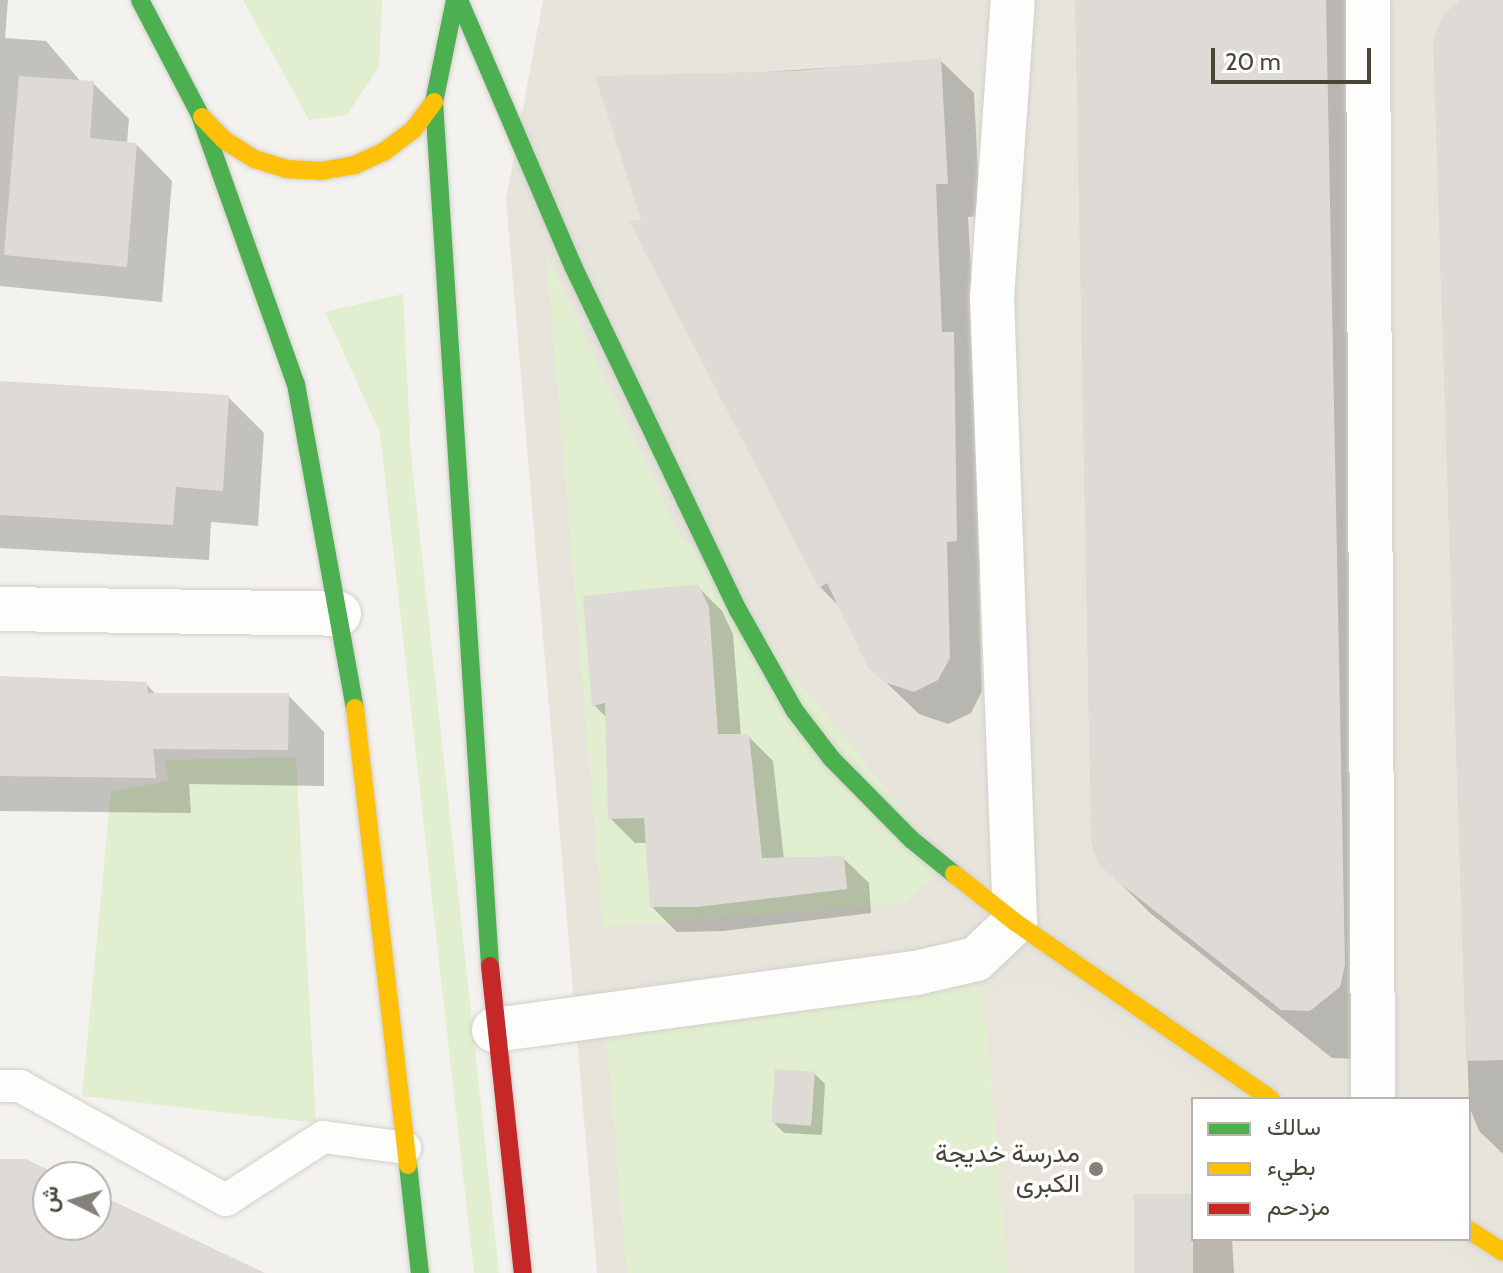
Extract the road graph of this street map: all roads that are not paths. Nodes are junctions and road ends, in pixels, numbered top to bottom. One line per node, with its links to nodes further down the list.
1 (140, 0): 6 (main road)
2 (457, 0): 5 (main road); 9 (main road)
3 (1013, 0): 9 (street)
4 (1368, 0): 13 (street)
5 (434, 102): 6 (main road); 10 (main road)
6 (200, 115): 8 (main road)
7 (0, 609): 8 (street)
8 (339, 614): 14 (main road)
9 (1015, 922): 10 (street); 12 (main road)
10 (494, 1030): 18 (main road)
11 (0, 1086): 14 (lane)
12 (1268, 1097)
13 (1373, 1097)
14 (405, 1148): 17 (main road)
15 (1471, 1231): 16 (main road)
16 (1503, 1252)
17 (420, 1273)
18 (523, 1273)

